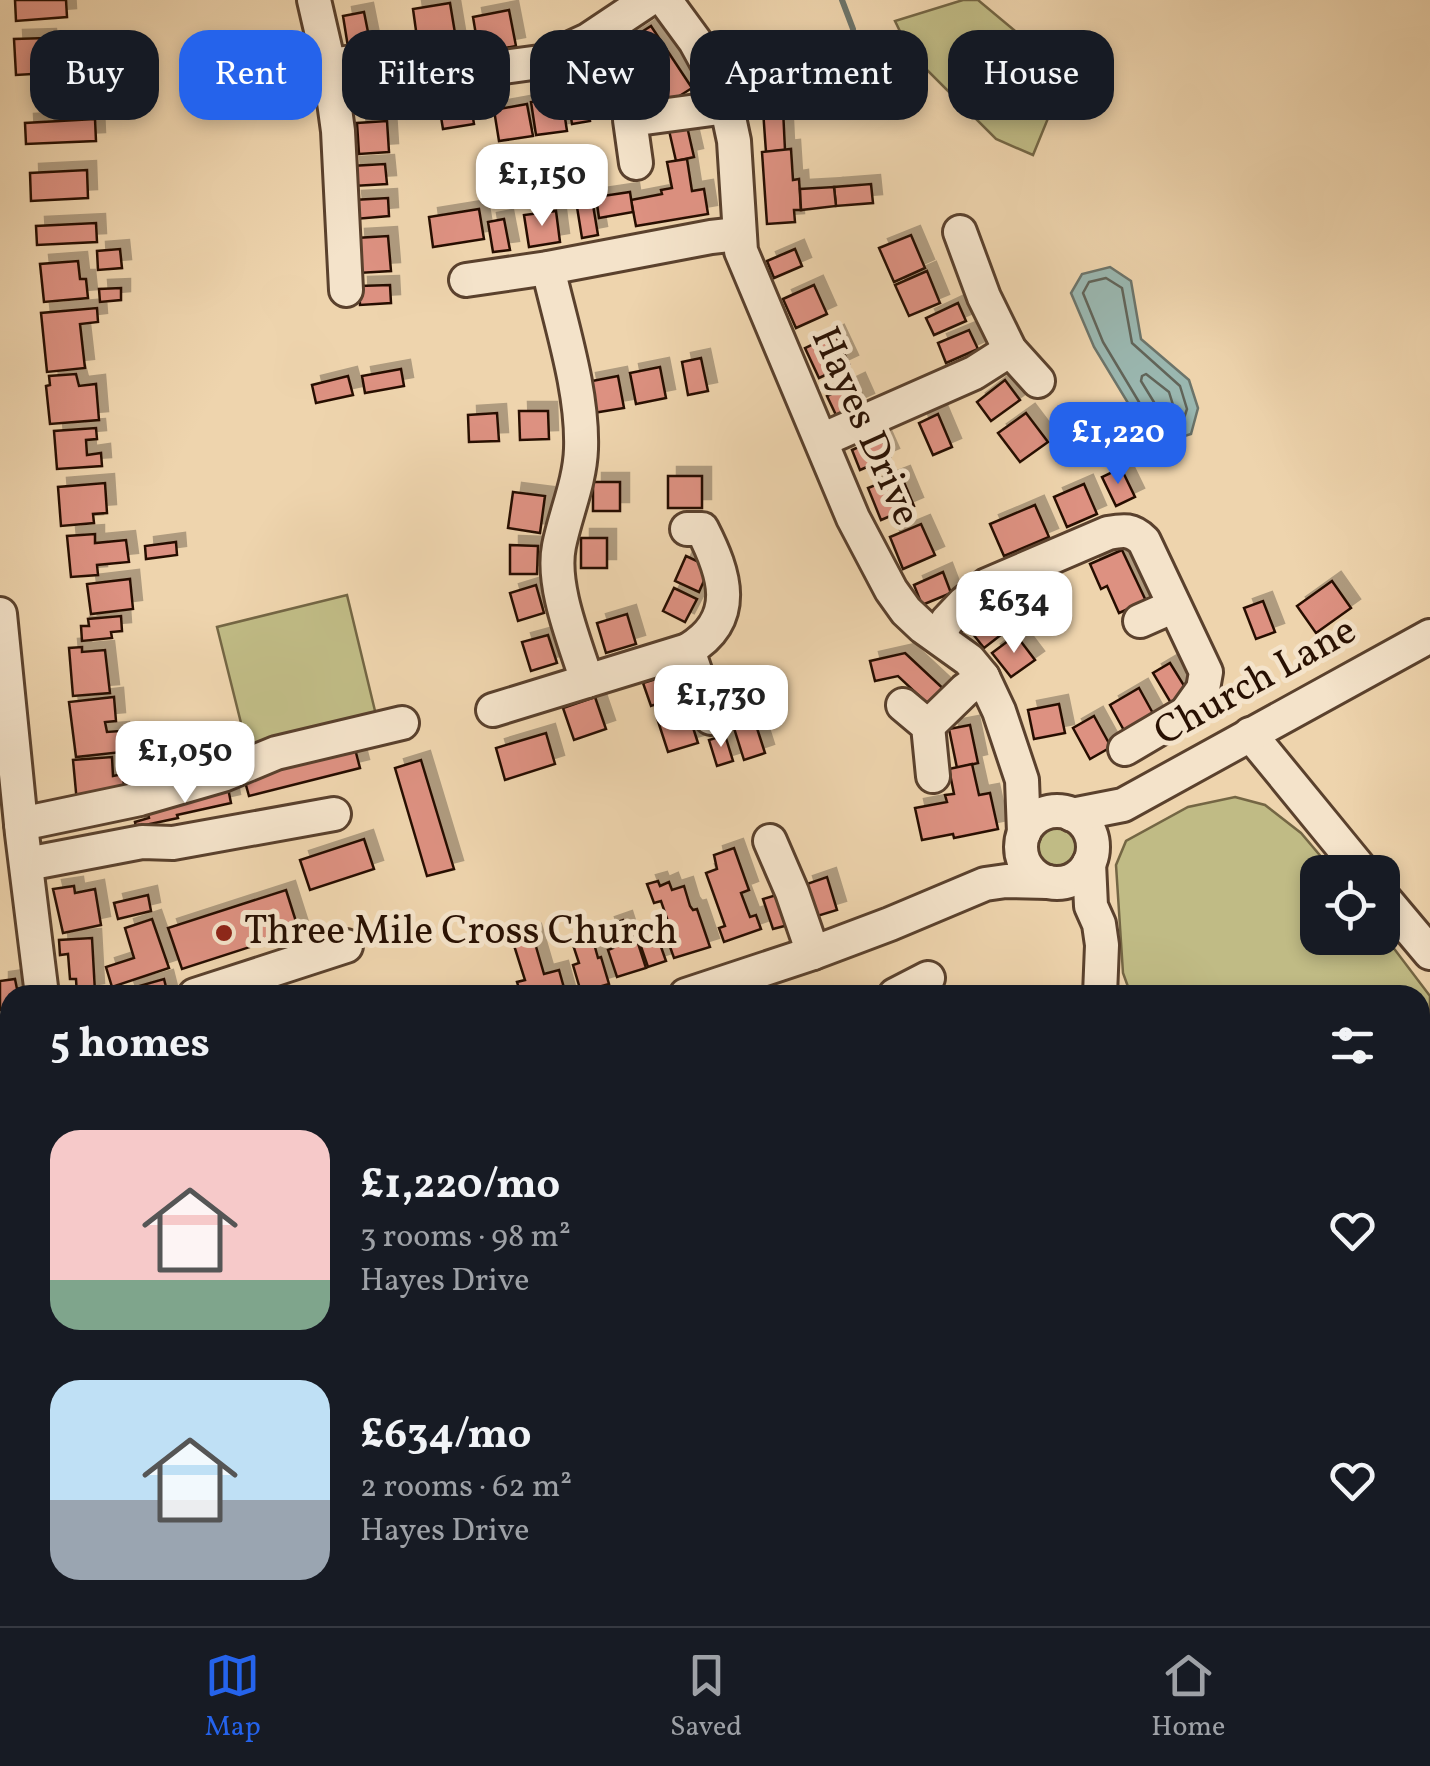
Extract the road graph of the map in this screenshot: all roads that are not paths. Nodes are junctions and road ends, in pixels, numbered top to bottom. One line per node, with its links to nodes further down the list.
1 (648, 0): 5 (street)
2 (665, 0): 4 (street, Hayes Drive)
3 (318, 16): 5 (street)
4 (690, 34)
5 (331, 81): 13 (street)
6 (690, 112): 8 (street)
7 (729, 120): 10 (street, Hayes Drive)
8 (636, 163)
9 (960, 232): 14 (street)
10 (738, 234): 11 (street); 16 (street, Hayes Drive)
11 (548, 268): 12 (street); 25 (street)
12 (466, 280)
13 (346, 290)
14 (1010, 350): 15 (street); 16 (street)
15 (1038, 380)
16 (822, 440): 21 (street, Hayes Drive)
17 (687, 529): 23 (street)
18 (1174, 606): 20 (street); 21 (street); 32 (street)
19 (0, 614): 38 (street)
20 (1140, 621)
21 (938, 636): 24 (street, Hayes Drive)
22 (1430, 636): 31 (street, Church Lane)
23 (700, 640): 25 (street); 28 (street)
24 (983, 677): 30 (street); 34 (street, Hayes Drive)
25 (587, 680): 27 (street)
26 (903, 704): 30 (street)
27 (493, 710)
28 (711, 718)
29 (402, 723): 38 (street)
30 (928, 726): 33 (street)
31 (1250, 734): 35 (street, Church Lane); 41 (street)
32 (1126, 749)
33 (933, 776)
34 (1022, 780): 36 (street); 40 (street, Hayes Drive)
35 (1123, 805): 36 (street, Church Lane); 43 (street, Church Lane)
36 (1065, 813): 40 (street); 43 (street)
37 (334, 814): 42 (street)
38 (21, 824): 42 (street)
39 (771, 841): 48 (street)
40 (1022, 842): 43 (street); 44 (street)
41 (1349, 855)
42 (27, 864): 50 (street)
43 (1073, 868): 44 (street); 54 (street)
44 (984, 884): 48 (street)
45 (1400, 911): 46 (street)
46 (1424, 932)
47 (346, 946): 51 (street)
48 (814, 953): 52 (street)
49 (928, 978): 53 (street)
50 (41, 985)
51 (226, 985)
52 (716, 985)
53 (914, 985)
54 (1100, 985)

